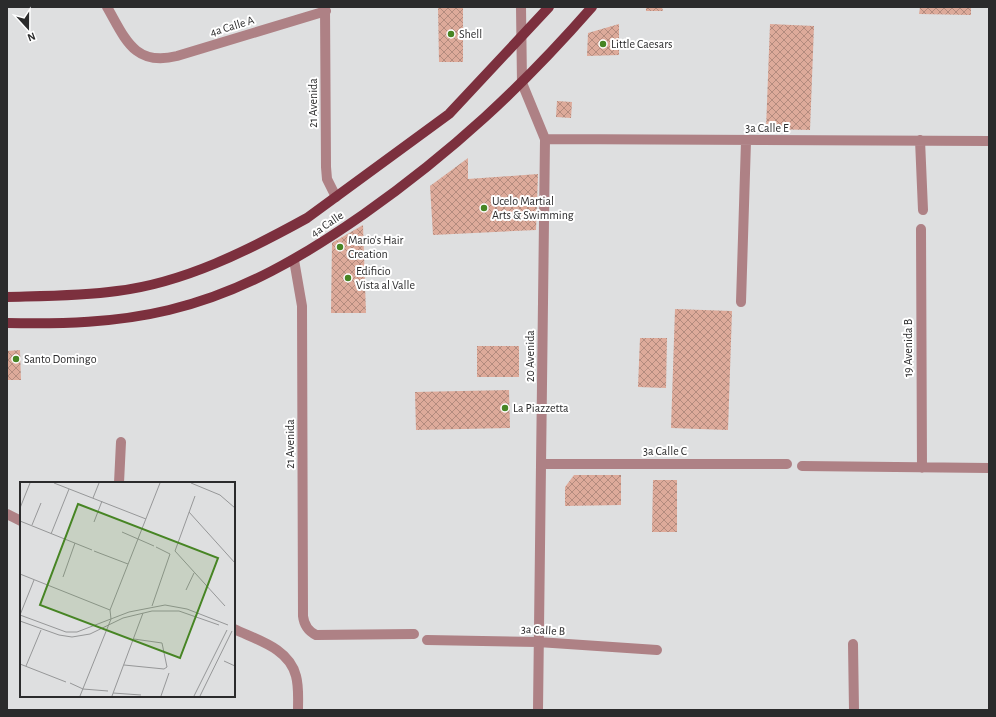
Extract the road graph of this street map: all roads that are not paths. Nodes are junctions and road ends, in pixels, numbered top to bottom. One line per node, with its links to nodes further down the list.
1 (107, 7): 5 (street, 4a Calle A)
2 (521, 7): 6 (street, 20 Avenida)
3 (549, 7): 6 (main road, 4a Calle)
4 (592, 7): 7 (main road, 4a Calle)
5 (326, 9): 12 (street, 21 Avenida)
6 (523, 35): 7 (street, 20 Avenida); 12 (main road, 4a Calle)
7 (522, 83): 8 (street, 20 Avenida); 15 (main road, 4a Calle)
8 (545, 139): 10 (street, 3a Calle E); 20 (street, 20 Avenida)
9 (920, 140): 10 (street, 3a Calle E); 11 (street, 3a Calle E); 13 (street)
10 (746, 141): 17 (street)
11 (989, 141)
12 (336, 197): 16 (main road, 4a Calle)
13 (923, 210)
14 (921, 229): 23 (street, 19 Avenida B)
15 (294, 260): 18 (main road, 4a Calle); 29 (street, 21 Avenida)
16 (7, 297)
17 (741, 302)
18 (7, 323)
19 (121, 442): 25 (street)
20 (542, 464): 21 (street, 3a Calle C); 31 (street, 20 Avenida)
21 (787, 464)
22 (802, 466): 23 (street)
23 (922, 468): 24 (street)
24 (989, 468)
25 (120, 482)
26 (7, 514): 27 (street)
27 (20, 520)
28 (235, 629): 34 (street)
29 (414, 634)
30 (427, 640): 31 (street, 3a Calle B)
31 (538, 642): 33 (street, 3a Calle B); 35 (street, 20 Avenida)
32 (853, 644): 36 (street)
33 (657, 650)
34 (298, 710)
35 (538, 710)
36 (854, 710)

